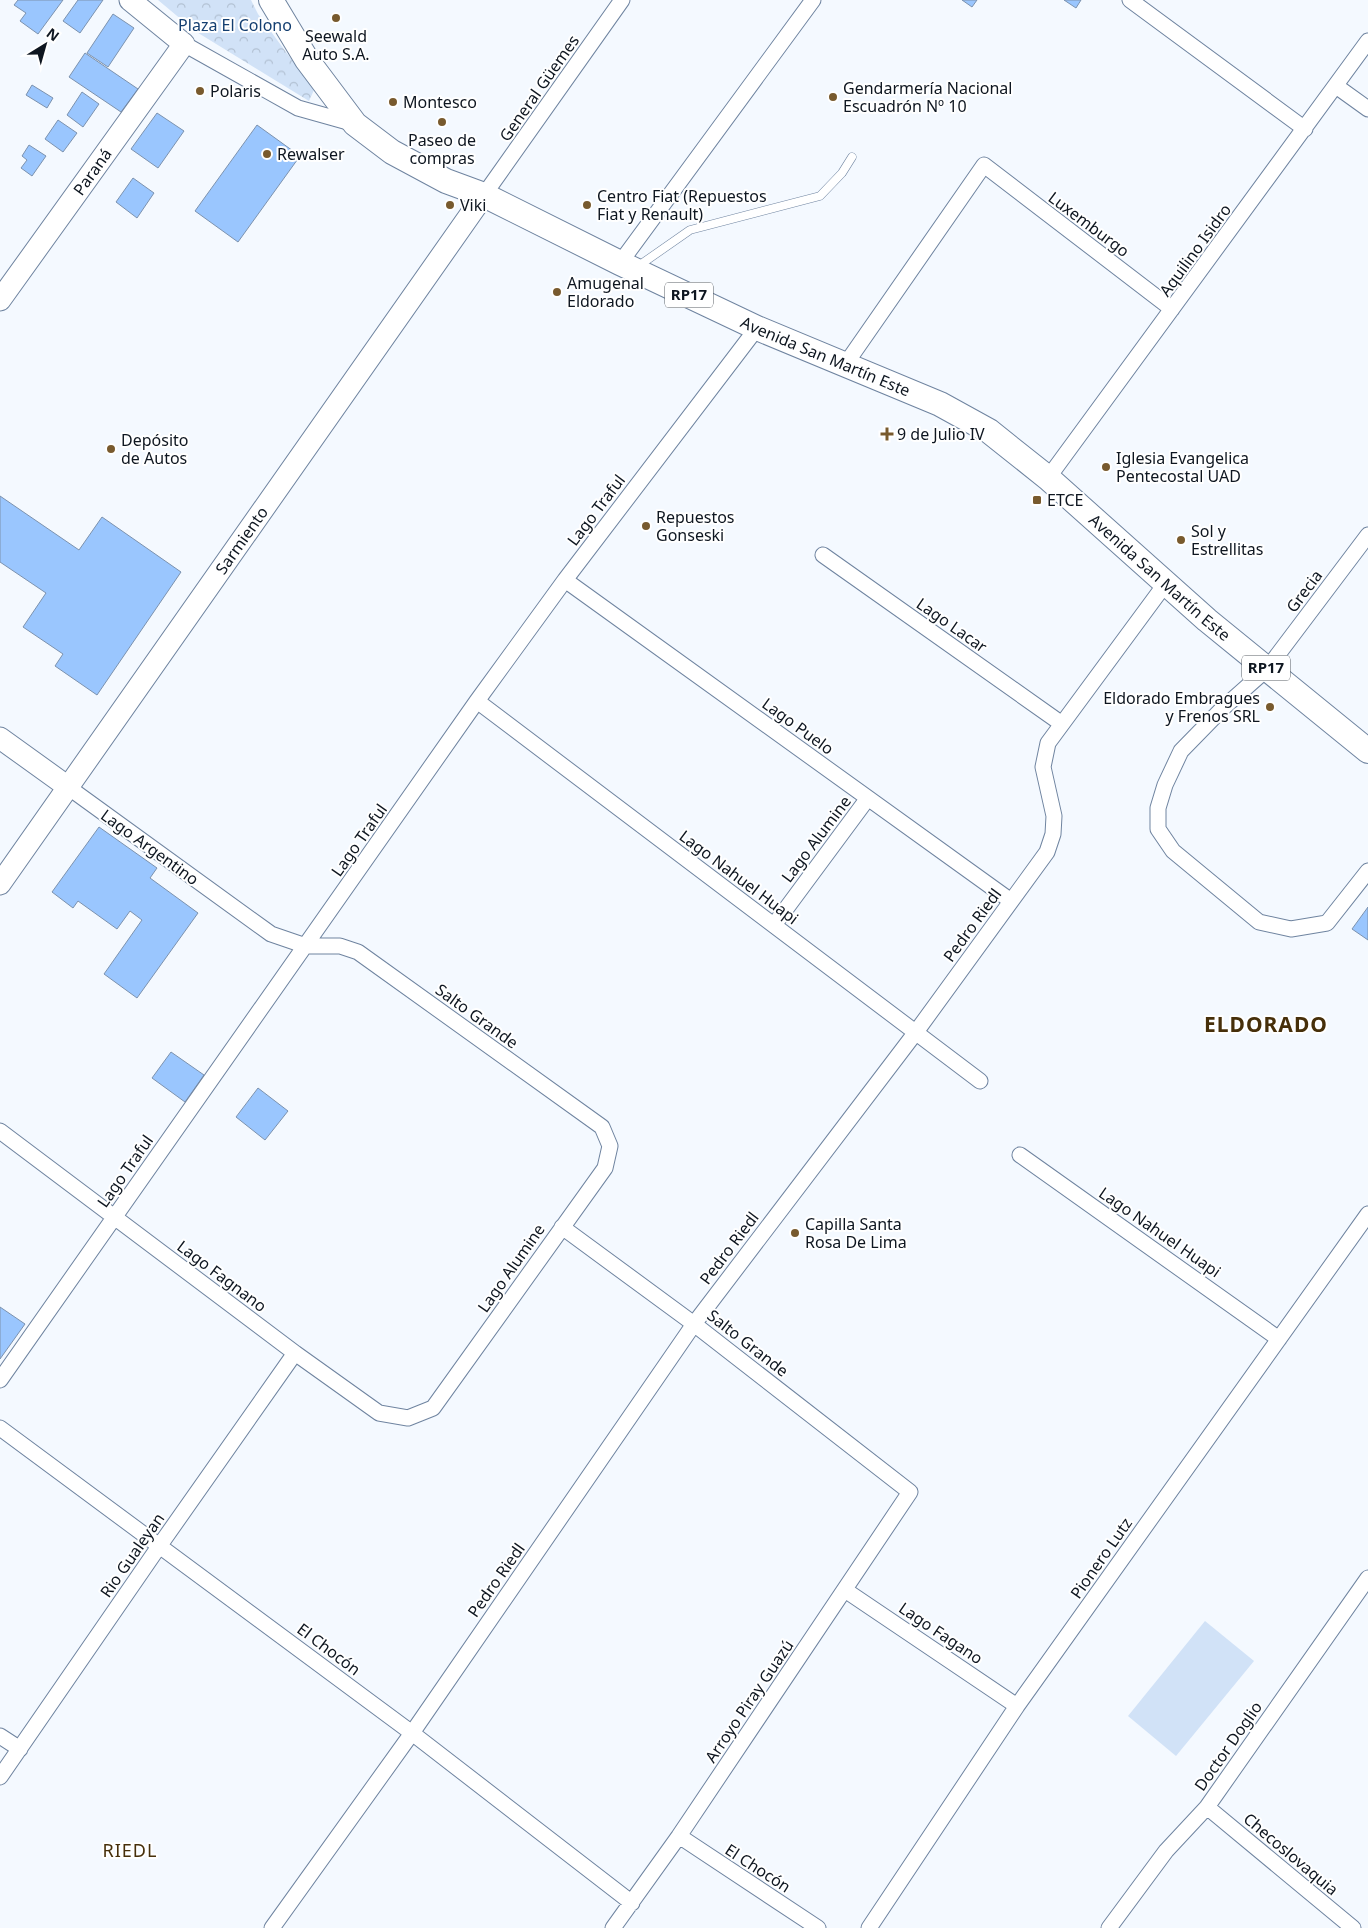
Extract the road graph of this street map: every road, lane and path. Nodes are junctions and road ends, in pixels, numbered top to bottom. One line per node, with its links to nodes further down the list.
1 (130, 0): 7 (main road)
2 (271, 0): 10 (main road, Avenida San Martín Este / RP17)
3 (622, 0): 13 (street, General Güemes)
4 (813, 0): 14 (street)
5 (1130, 0): 11 (street)
6 (1368, 41): 8 (street, Aquilino Isidro)
7 (184, 44): 10 (street); 15 (main road, Paraná)
8 (1336, 86): 9 (street); 11 (street, Aquilino Isidro)
9 (1368, 109)
10 (355, 124): 13 (main road, Avenida San Martín Este / RP17)
11 (1305, 129): 16 (street, Aquilino Isidro)
12 (852, 157): 14 (lane)
13 (484, 195): 14 (main road, Avenida San Martín Este / RP17); 29 (main road, Sarmiento)
14 (627, 266): 17 (main road, Avenida San Martín Este / RP17)
15 (0, 300)
16 (1172, 310): 18 (street, Luxemburgo); 19 (street, Aquilino Isidro)
17 (757, 328): 18 (main road, Avenida San Martín Este / RP17); 22 (street, Lago Traful)
18 (845, 365): 19 (main road, Avenida San Martín Este / RP17)
19 (1048, 478): 23 (main road, Avenida San Martín Este / RP17)
20 (1368, 534): 24 (street, Grecia)
21 (823, 555): 26 (street, Lago Lacar)
22 (565, 580): 25 (street, Lago Traful); 30 (street, Lago Puelo)
23 (1166, 583): 24 (main road, Avenida San Martín Este / RP17); 26 (street, Pedro Riedl)
24 (1267, 669): 28 (main road, Avenida San Martín Este / RP17); 31 (street, Grecia)
25 (477, 701): 34 (street, Lago Nahuel Huapi); 35 (street, Lago Traful)
26 (1062, 724): 33 (street, Pedro Riedl)
27 (0, 738): 29 (main road, Lago Argentino)
28 (1368, 751)
29 (68, 787): 32 (main road, Sarmiento); 35 (street, Lago Argentino)
30 (868, 798): 33 (street, Lago Puelo); 34 (street, Lago Alumine)
31 (1368, 871)
32 (0, 884)
33 (1011, 901): 36 (street, Pedro Riedl)
34 (774, 925): 36 (street, Lago Nahuel Huapi)
35 (306, 946): 39 (street, Salto Grande); 42 (street, Lago Traful)
36 (916, 1032): 37 (street, Lago Nahuel Huapi); 44 (street, Pedro Riedl)
37 (980, 1081)
38 (0, 1131): 42 (street, Lago Fagnano)
39 (610, 1146): 43 (street, Lago Alumine)
40 (1020, 1155): 45 (street, Lago Nahuel Huapi)
41 (1368, 1214): 45 (street, Pionero Lutz)
42 (114, 1217): 46 (street, Lago Fagnano); 47 (street, Lago Traful)
43 (562, 1227): 44 (street, Salto Grande); 48 (street, Lago Alumine)
44 (694, 1324): 50 (street, Salto Grande); 55 (street, Pedro Riedl)
45 (1279, 1339): 54 (street, Pionero Lutz)
46 (295, 1353): 48 (street, Lago Fagnano); 51 (street, Rio Gualeyan)
47 (0, 1380)
48 (434, 1408)
49 (0, 1428): 51 (street, El Chocón)
50 (910, 1492): 53 (street, Arroyo Piray Guazú)
51 (160, 1545): 55 (street, El Chocón); 57 (street, Rio Gualeyan)
52 (1368, 1580): 59 (street, Doctor Doglio)
53 (845, 1590): 54 (street, Lago Fagano); 60 (street, Arroyo Piray Guazú)
54 (1017, 1706): 65 (street, Pionero Lutz)
55 (412, 1733): 61 (street, El Chocón); 62 (street, Pedro Riedl)
56 (0, 1736): 57 (street)
57 (20, 1749): 58 (street, Rio Gualeyan)
58 (0, 1778)
59 (1207, 1806): 66 (street, Doctor Doglio); 67 (street, Checoslovaquia)
60 (679, 1836): 61 (street, Arroyo Piray Guazú); 64 (street, El Chocón)
61 (632, 1903): 63 (street, Arroyo Piray Guazú)
62 (272, 1928)
63 (613, 1928)
64 (818, 1928)
65 (869, 1928)
66 (1109, 1928)
67 (1353, 1928)

